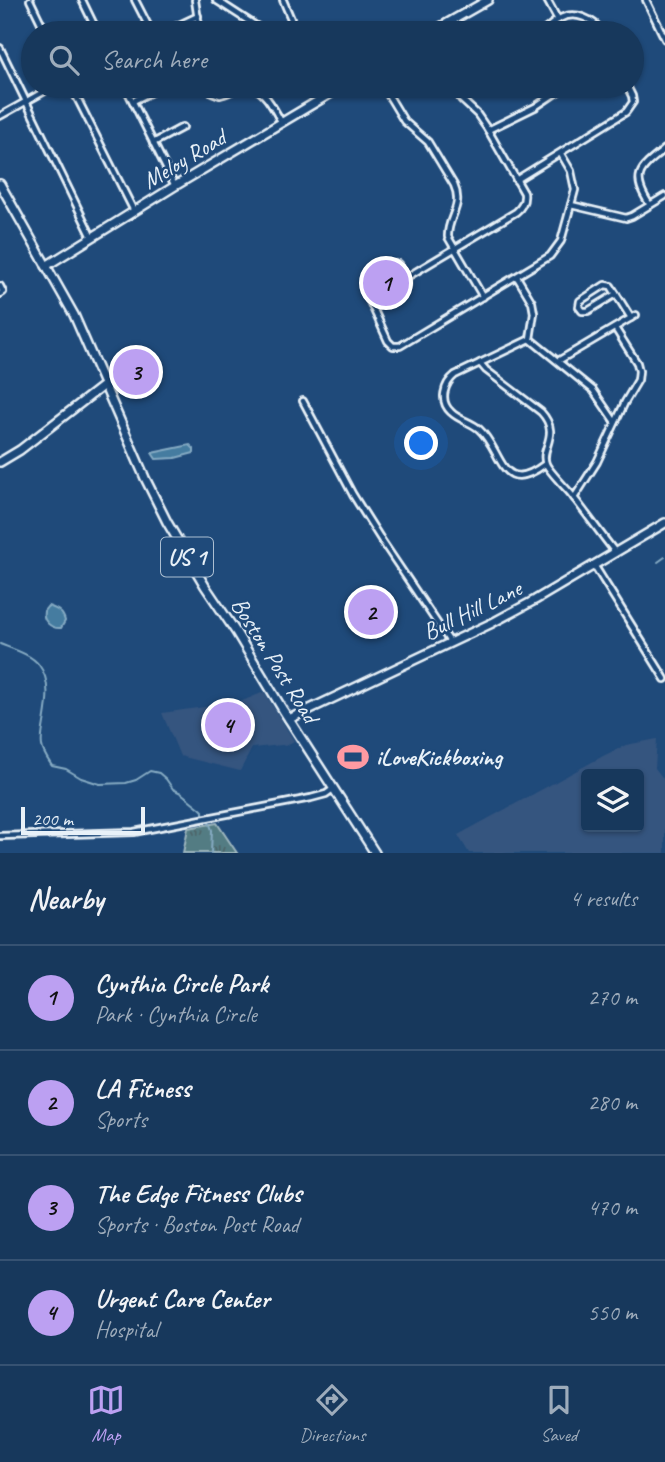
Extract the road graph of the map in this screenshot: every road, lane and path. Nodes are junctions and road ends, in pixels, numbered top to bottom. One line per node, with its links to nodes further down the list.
1 (30, 0): 12 (street)
2 (82, 0): 13 (street)
3 (135, 0): 14 (street)
4 (195, 0): 10 (street)
5 (216, 0): 17 (street)
6 (283, 0): 18 (street)
7 (488, 0): 19 (main road)
8 (547, 0): 11 (street)
9 (646, 0): 21 (street)
10 (198, 16): 15 (street); 16 (street)
11 (558, 20): 20 (street)
12 (40, 21)
13 (92, 21)
14 (146, 21)
15 (187, 21)
16 (199, 21)
17 (248, 21)
18 (291, 21)
19 (451, 21)
20 (590, 21)
21 (665, 39)
22 (0, 48): 23 (street)
23 (21, 91)
24 (25, 98): 35 (street)
25 (32, 98): 35 (street)
26 (77, 98): 49 (street)
27 (137, 98): 34 (street)
28 (266, 98): 37 (street)
29 (318, 98): 37 (main road, Meloy Road)
30 (390, 98): 51 (street)
31 (460, 98): 39 (street)
32 (548, 98): 39 (street)
33 (632, 98): 42 (street)
34 (133, 100): 40 (street)
35 (26, 101): 36 (street); 50 (street)
36 (0, 116)
37 (282, 122): 45 (main road, Meloy Road)
38 (183, 127): 40 (street)
39 (488, 130): 43 (street)
40 (153, 143): 45 (street)
41 (665, 149): 48 (street)
42 (561, 153): 43 (street); 47 (street)
43 (516, 180): 51 (street)
44 (0, 184): 52 (main road, Boston Post Road / US 1)
45 (175, 186): 49 (main road, Meloy Road)
46 (665, 196): 48 (street)
47 (571, 205): 48 (street); 54 (street)
48 (650, 205)
49 (134, 211): 50 (main road, Meloy Road)
50 (92, 237): 52 (main road, Meloy Road)
51 (455, 249): 53 (street); 58 (street)
52 (46, 266): 64 (main road, Boston Post Road / US 1)
53 (407, 277): 59 (street); 59 (street)
54 (517, 277): 58 (street); 61 (street)
55 (0, 286): 56 (street)
56 (1, 293)
57 (616, 294): 57 (street); 60 (street)
58 (483, 297): 59 (street)
59 (373, 307)
60 (615, 328): 62 (street); 66 (street)
61 (530, 339): 62 (street); 63 (street)
62 (558, 360): 66 (street)
63 (480, 363): 68 (street); 68 (street)
64 (104, 384): 67 (main road); 75 (main road, Boston Post Road / US 1)
65 (303, 401): 73 (street)
66 (615, 422): 69 (street)
67 (0, 462)
68 (545, 464): 69 (street)
69 (574, 498): 71 (street)
70 (665, 523): 71 (main road, Bull Hill Lane)
71 (615, 553): 72 (main road, Bull Hill Lane)
72 (594, 565): 73 (main road, Bull Hill Lane); 74 (street)
73 (450, 642): 75 (main road, Bull Hill Lane)
74 (665, 679)
75 (289, 719): 76 (main road, Boston Post Road / US 1)
76 (333, 789): 77 (street); 78 (main road, Boston Post Road / US 1)
77 (0, 836)
78 (374, 853)

